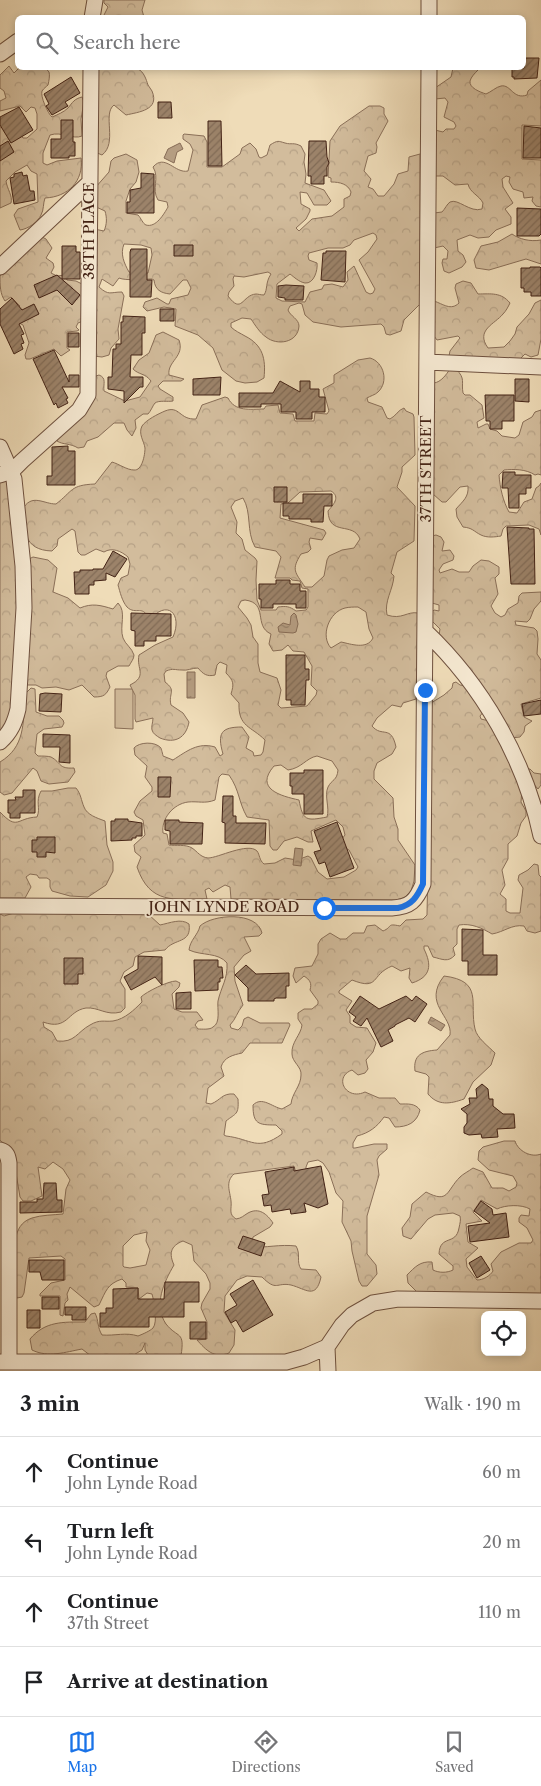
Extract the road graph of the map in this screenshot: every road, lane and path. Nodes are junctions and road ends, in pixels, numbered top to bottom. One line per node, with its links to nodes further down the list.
1 (95, 0): 3 (street)
2 (429, 0): 4 (street)
3 (89, 15)
4 (429, 15)
5 (15, 43): 6 (street)
6 (0, 54)
7 (91, 70): 9 (street, 38TH PLACE)
8 (429, 70): 11 (street, 37TH STREET)
9 (89, 183): 10 (street); 14 (street, 38TH PLACE)
10 (0, 267)
11 (427, 362): 12 (street); 15 (street, 37TH STREET)
12 (541, 367)
13 (0, 447): 14 (street)
14 (6, 473): 16 (street)
15 (425, 631): 17 (street); 19 (street, 37TH STREET)
16 (0, 742)
17 (539, 816): 18 (street)
18 (541, 836)
19 (423, 871): 20 (street, JOHN LYNDE ROAD)
20 (0, 906)
21 (2, 1151): 24 (street)
22 (541, 1300): 23 (street)
23 (328, 1347): 24 (street); 25 (street)
24 (4, 1362)
25 (328, 1371)

